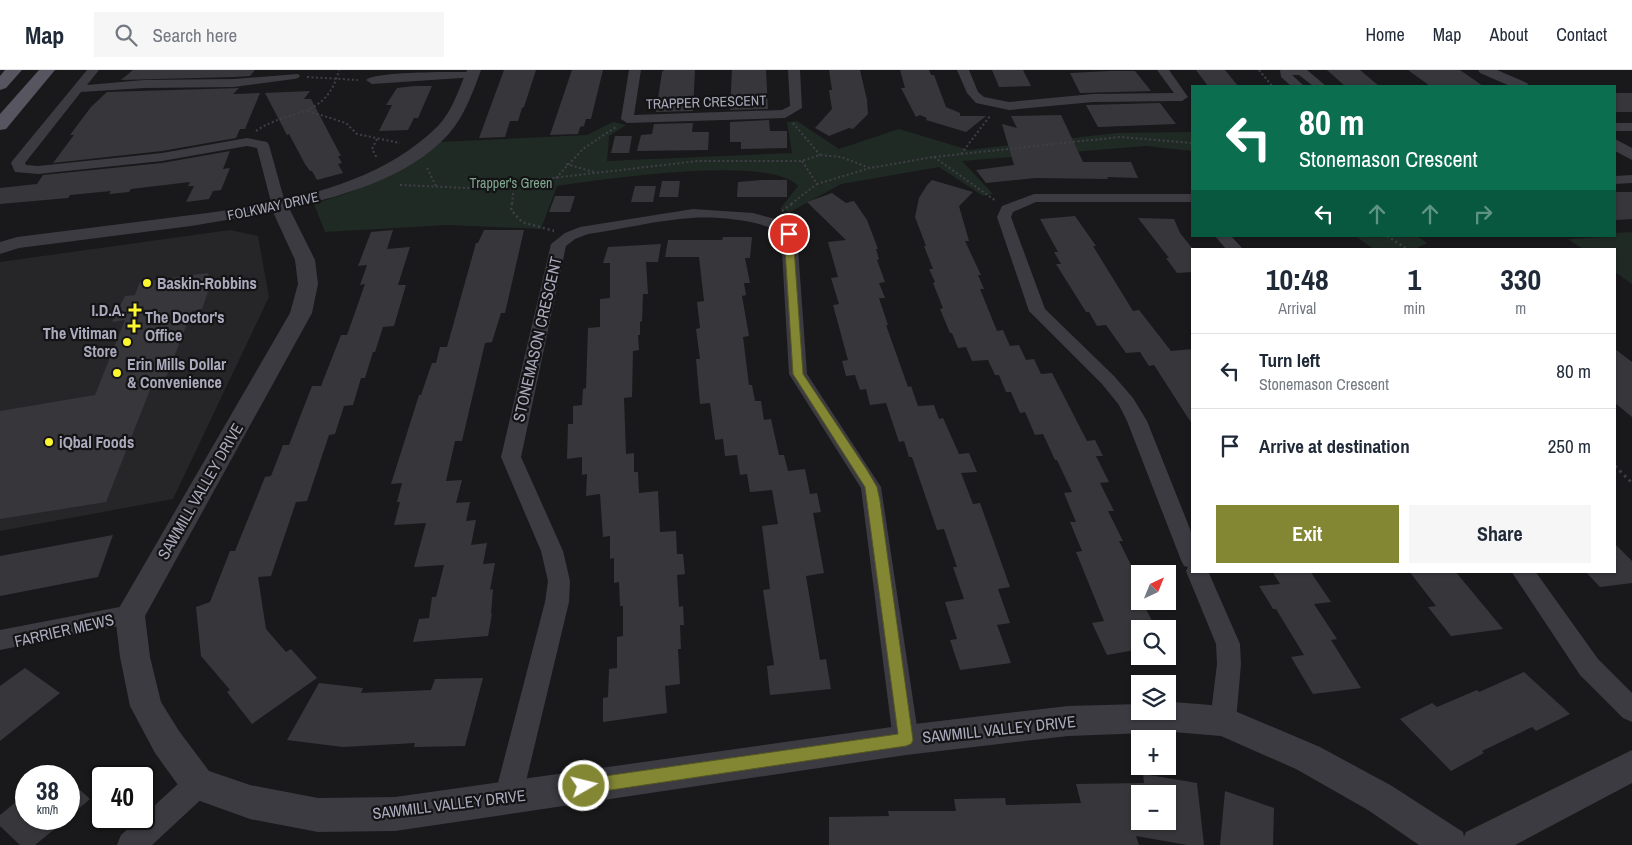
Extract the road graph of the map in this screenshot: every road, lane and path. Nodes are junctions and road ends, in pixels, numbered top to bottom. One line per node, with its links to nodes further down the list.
1 (14, 70): 15 (main road)
2 (48, 70): 25 (main road)
3 (93, 70): 20 (street, SAWMILL VALLEY DRIVE)
4 (339, 70): 13 (path)
5 (635, 70): 24 (street, TRAPPER CRESCENT)
6 (794, 70): 23 (street, TRAPPER CRESCENT)
7 (963, 70): 21 (street)
8 (1163, 70): 21 (street)
9 (1259, 70): 16 (path)
10 (1485, 70): 19 (street)
11 (473, 72): 14 (street); 49 (street, FOLKWAY DRIVE)
12 (293, 76): 13 (path); 20 (street)
13 (338, 78): 14 (path); 22 (path)
14 (372, 80)
15 (0, 85)
16 (1271, 85)
17 (1297, 85): 18 (street)
18 (1319, 85)
19 (1520, 85)
20 (79, 90): 28 (street, SAWMILL VALLEY DRIVE)
21 (997, 105): 32 (path)
22 (308, 111): 28 (path); 30 (path)
23 (785, 114): 24 (street, TRAPPER CRESCENT); 33 (path)
24 (627, 120): 37 (path)
25 (0, 125)
26 (1616, 127): 27 (street)
27 (1632, 127)
28 (243, 143): 49 (street, SAWMILL VALLEY DRIVE)
29 (1191, 143): 32 (path)
30 (407, 145)
31 (1616, 145): 34 (street)
32 (961, 154): 35 (path)
33 (820, 155): 36 (path); 39 (path)
34 (1632, 155)
35 (933, 157): 39 (path); 50 (path)
36 (802, 161): 40 (path); 45 (path)
37 (566, 164): 40 (path); 41 (path)
38 (427, 168): 47 (path)
39 (870, 168): 45 (path)
40 (597, 173): 41 (path)
41 (556, 178): 44 (path)
42 (1632, 179): 43 (street)
43 (1616, 180)
44 (514, 184): 47 (path); 52 (path)
45 (817, 184): 51 (path)
46 (400, 185): 47 (path)
47 (436, 186)
48 (1191, 198): 50 (street)
49 (280, 206): 55 (street, FOLKWAY DRIVE); 63 (street, SAWMILL VALLEY DRIVE)
50 (1007, 209): 60 (street)
51 (770, 221): 52 (street, STONEMASON CRESCENT); 67 (street, STONEMASON CRESCENT)
52 (570, 236): 70 (street, STONEMASON CRESCENT)
53 (1223, 237): 56 (street)
54 (1389, 237): 57 (path)
55 (6, 244)
56 (1234, 248)
57 (1406, 248)
58 (1616, 467): 59 (path)
59 (1632, 483)
60 (1191, 557)
61 (1198, 573): 66 (street)
62 (1523, 573): 65 (street)
63 (130, 615): 64 (street, FARRIER MEWS); 69 (street)
64 (5, 642)
65 (1632, 710)
66 (1223, 721): 67 (street, SAWMILL VALLEY DRIVE); 72 (street, SAWMILL VALLEY DRIVE)
67 (906, 740): 70 (street, SAWMILL VALLEY DRIVE)
68 (1632, 766): 73 (street)
69 (198, 784): 70 (street, SAWMILL VALLEY DRIVE); 71 (street)
70 (508, 798)
71 (131, 845)
72 (1450, 845)
73 (1479, 845)

